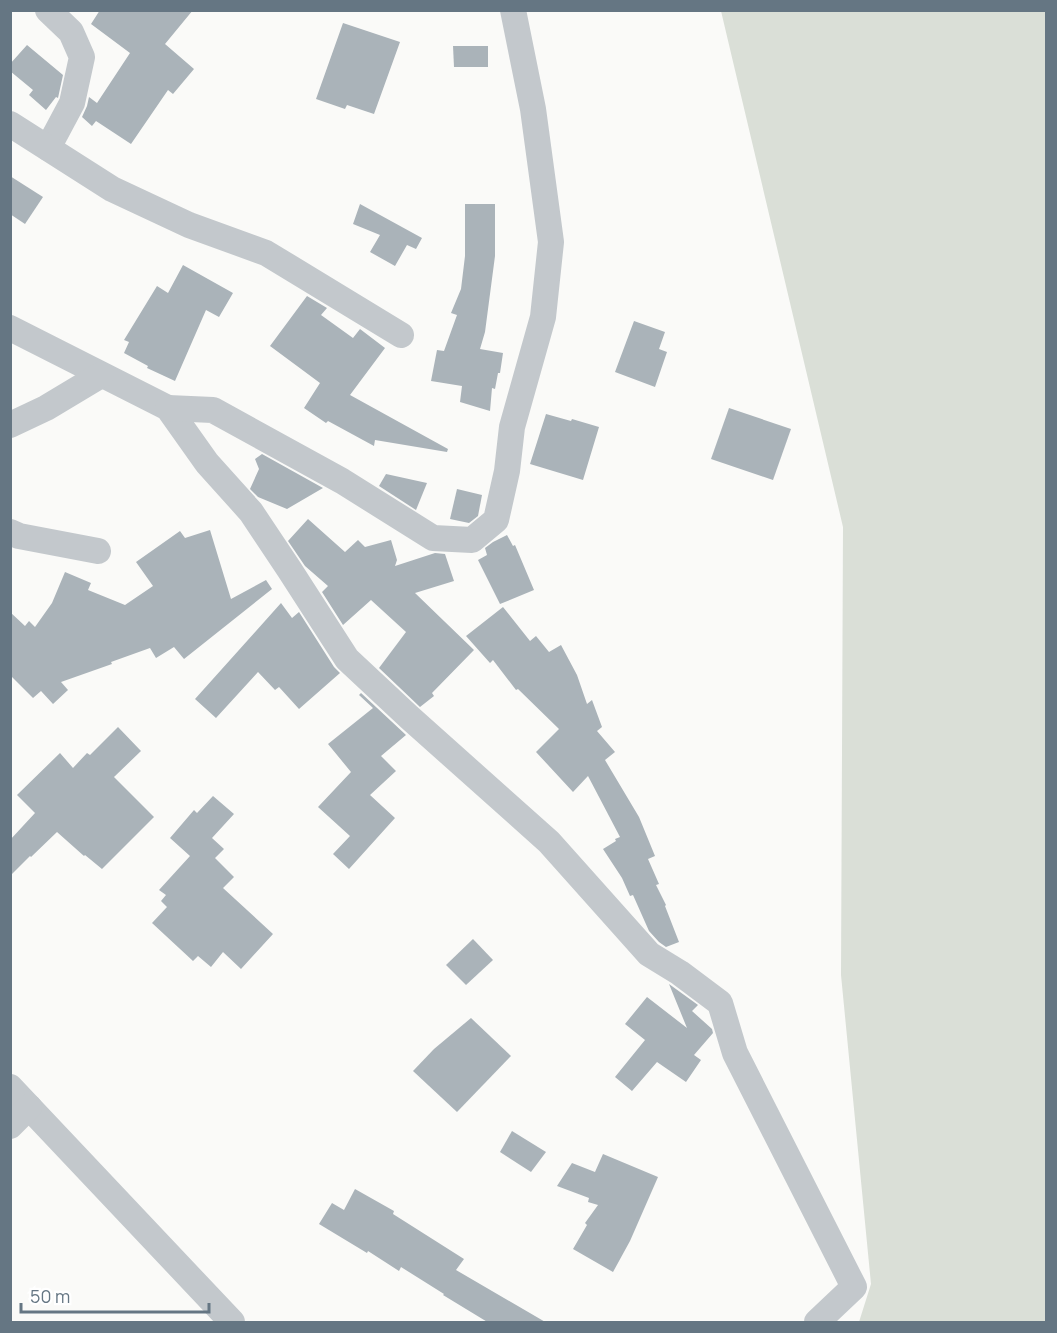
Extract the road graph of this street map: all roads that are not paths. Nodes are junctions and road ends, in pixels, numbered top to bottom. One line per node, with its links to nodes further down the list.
1 (48, 10): 4 (street)
2 (513, 10): 8 (street)
3 (10, 124): 4 (street)
4 (48, 148): 6 (street)
5 (10, 328): 7 (street)
6 (401, 335)
7 (100, 375): 8 (street); 9 (street)
8 (168, 408): 16 (street)
9 (10, 425)
10 (10, 532): 11 (street)
11 (98, 551)
12 (10, 1087): 13 (street)
13 (29, 1107): 14 (street); 15 (street)
14 (10, 1126)
15 (232, 1323)
16 (817, 1323)

